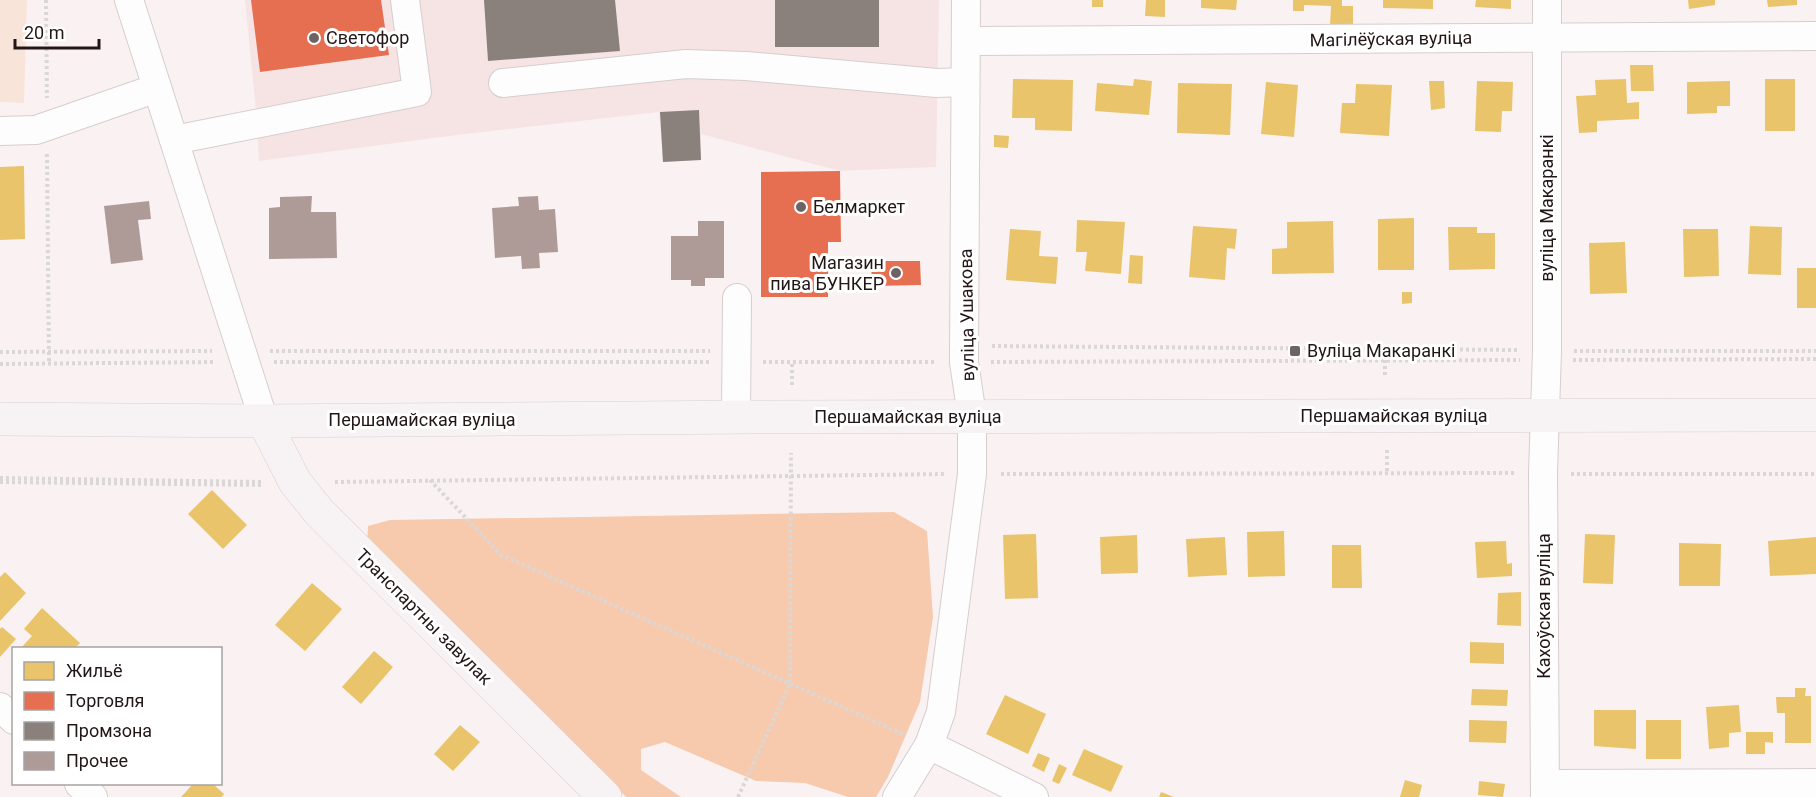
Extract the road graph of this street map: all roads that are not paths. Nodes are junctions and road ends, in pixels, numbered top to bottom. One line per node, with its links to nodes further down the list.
1 (129, 0): 10 (street)
2 (405, 0): 12 (street)
3 (966, 0): 7 (street, вуліца Ушакова)
4 (1547, 0): 5 (street, вуліца Макаранкі)
5 (1547, 36): 6 (street, Магілёўская вуліца); 7 (street, Магілёўская вуліца); 16 (street, вуліца Макаранкі)
6 (1816, 36)
7 (966, 40): 8 (street, вуліца Ушакова)
8 (965, 82): 9 (street); 15 (street, вуліца Ушакова)
9 (503, 83)
10 (157, 88): 11 (street); 12 (street)
11 (0, 131)
12 (174, 140): 19 (street)
13 (737, 298): 17 (street)
14 (1816, 415): 16 (main road, Першамайская вуліца)
15 (972, 416): 16 (main road, Першамайская вуліца); 17 (main road, Першамайская вуліца); 22 (street, вуліца Ушакова)
16 (1545, 416): 25 (street, Кахоўская вуліца)
17 (736, 417): 19 (main road, Першамайская вуліца)
18 (0, 419): 19 (main road, Першамайская вуліца)
19 (264, 421): 27 (main road, Транспартны завулак)
20 (0, 707): 21 (street)
21 (12, 718)
22 (929, 745): 28 (street, вуліца Ушакова); 29 (street)
23 (1816, 783): 25 (street)
24 (81, 785): 26 (street)
25 (1545, 791)
26 (93, 797)
27 (605, 797)
28 (897, 797)
29 (1034, 797)

